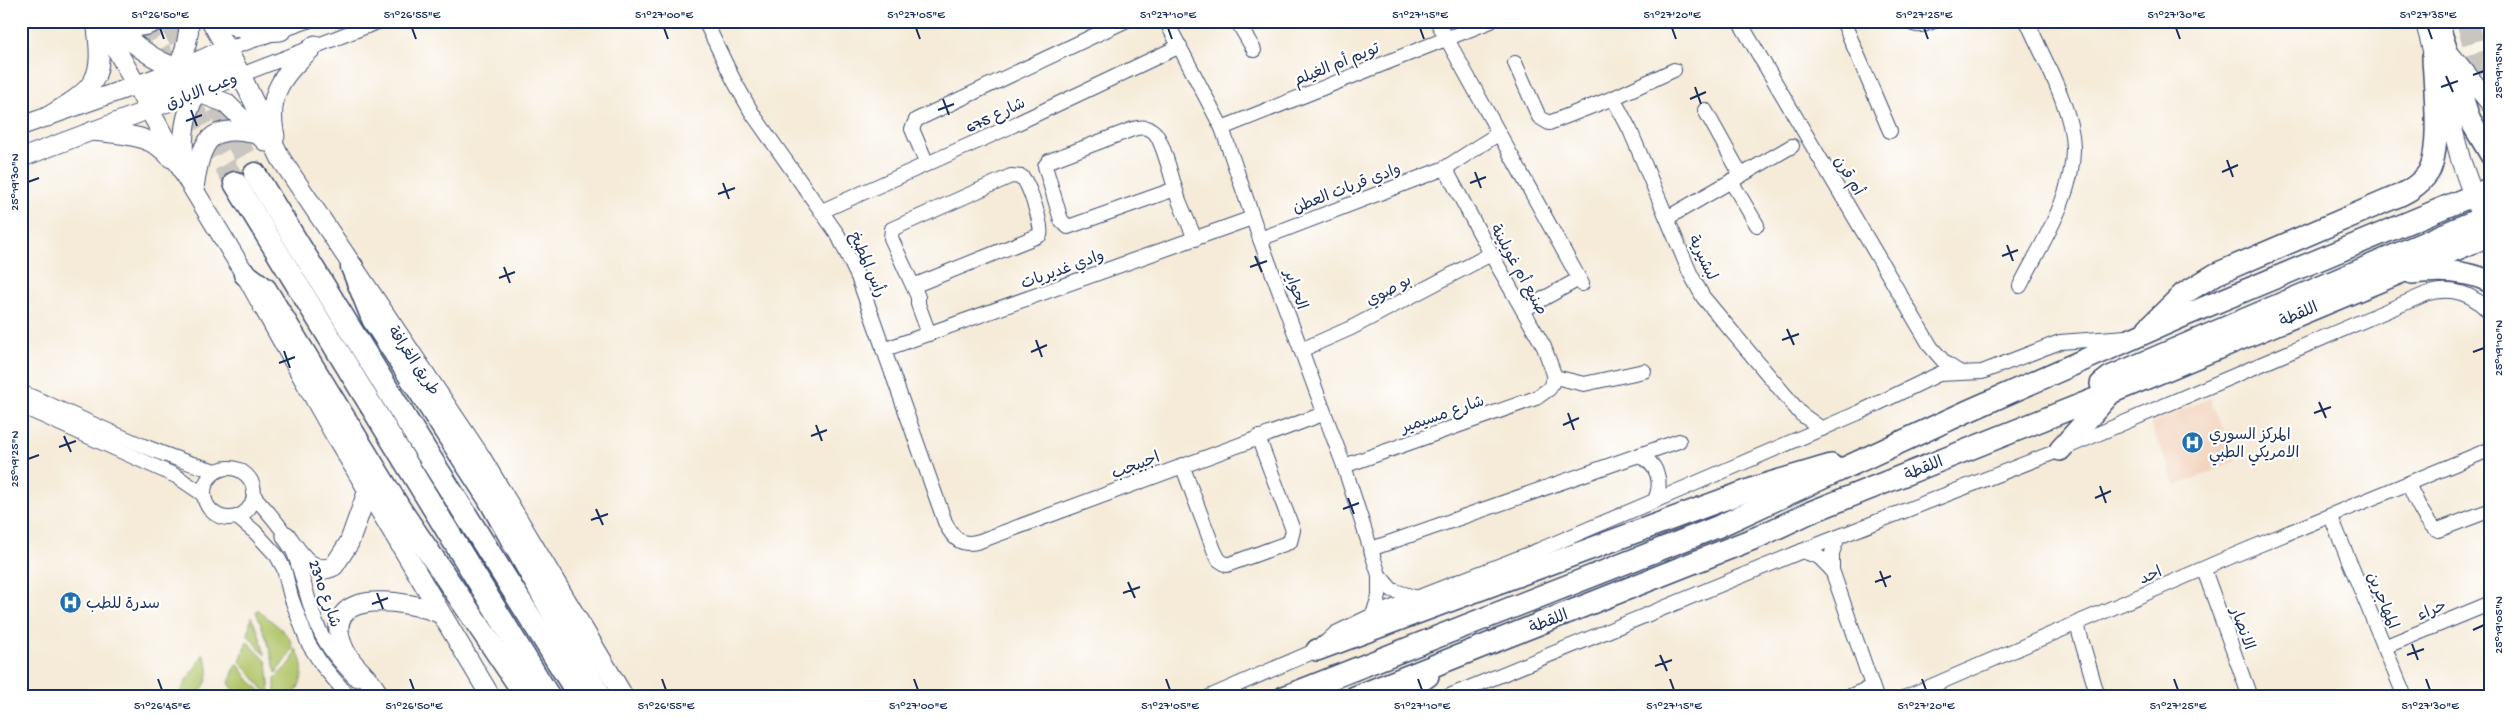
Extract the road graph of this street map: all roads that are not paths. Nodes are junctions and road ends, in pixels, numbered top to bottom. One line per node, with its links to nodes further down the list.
1 (96, 21): 42 (main road)
2 (101, 21): 36 (main road)
3 (108, 21): 35 (main road)
4 (117, 21): 5 (main road)
5 (156, 21)
6 (189, 21): 35 (main road)
7 (211, 21): 28 (main road)
8 (227, 21): 24 (main road)
9 (308, 21): 24 (street, وعب الابارق)
10 (380, 21): 26 (street, وعب الابارق)
11 (705, 21): 59 (street, رأس المطبخ)
12 (1125, 21): 53 (street)
13 (1166, 21): 27 (street, الحواير)
14 (1437, 21): 25 (street)
15 (1490, 21): 25 (street, تويم أم الغيلم)
16 (1739, 21): 77 (street, أم قرن)
17 (1843, 21): 46 (street)
18 (1908, 21): 19 (street)
19 (1934, 21)
20 (2027, 21): 71 (street)
21 (2425, 21): 30 (main road)
22 (2437, 21): 30 (main road)
23 (1241, 23): 29 (street)
24 (281, 31): 28 (street, وعب الابارق)
25 (1447, 38): 44 (street, تويم أم الغيلم); 47 (street)
26 (315, 45): 34 (street, وعب الابارق); 52 (main road)
27 (1180, 46): 44 (street, الحواير); 53 (street, شارع 675)
28 (226, 48): 33 (main road); 34 (main road); 35 (street, وعب الابارق)
29 (1254, 50)
30 (2440, 54): 39 (main road); 50 (main road); 58 (main road); 76 (main road)
31 (1514, 63): 38 (street)
32 (1674, 70): 38 (street)
33 (206, 74): 34 (main road); 35 (main road); 37 (main road)
34 (241, 75): 37 (street, وعب الابارق); 52 (main road)
35 (174, 76): 36 (main road); 37 (main road); 41 (main road)
36 (137, 86): 41 (main road); 42 (street)
37 (195, 91): 41 (street, وعب الابارق); 48 (main road); 56 (main road)
38 (1613, 98): 61 (street, لبشيرية)
39 (2491, 104)
40 (1705, 110): 55 (street)
41 (150, 111): 45 (street, وعب الابارق); 56 (main road)
42 (47, 117): 43 (street)
43 (21, 126)
44 (1222, 128): 60 (street, الحواير)
45 (93, 131): 51 (street, وعب الابارق); 56 (main road)
46 (1890, 131)
47 (1498, 134): 54 (street); 73 (street)
48 (261, 136): 52 (main road); 56 (main road)
49 (1792, 146): 55 (street)
50 (2491, 155)
51 (21, 158)
52 (281, 159): 67 (main road)
53 (927, 164): 59 (street, شارع 675)
54 (1445, 168): 64 (street, وادي قريات العطن); 66 (street, صنيع أم غويلينة)
55 (1736, 178): 61 (street); 62 (street)
56 (190, 182): 68 (main road)
57 (1175, 189): 57 (street); 65 (street)
58 (2485, 193): 63 (main road); 76 (main road, اللقطة)
59 (822, 211): 78 (street, رأس المطبخ)
60 (1252, 218): 64 (street, الحواير); 65 (street, وادي غديريات)
61 (1667, 218): 88 (street, لبشيرية)
62 (1757, 225)
63 (2488, 229): 69 (main road, اللقطة); 87 (main road)
64 (1260, 239): 79 (street, الحواير)
65 (1192, 240): 75 (street, وادي غديريات)
66 (1491, 254): 73 (street, صنيع أم غويلينة); 79 (street, بو صوي)
67 (352, 267): 130 (highway)
68 (246, 274): 104 (main road); 135 (highway)
69 (2392, 275): 70 (main road); 84 (main road, اللقطة)
70 (2491, 282)
71 (2020, 286)
72 (916, 292): 72 (street); 75 (street)
73 (1523, 310): 83 (street, صنيع أم غويلينة)
74 (2491, 314): 96 (street, اللقطة)
75 (933, 333): 78 (street, وادي غديريات)
76 (2142, 336): 81 (street, اللقطة); 97 (main road, اللقطة)
77 (1931, 347): 81 (street, أم قرن); 82 (street)
78 (883, 350): 114 (street, رأس المطبخ)
79 (1301, 350): 89 (street, الحواير)
80 (1644, 371): 83 (street)
81 (1962, 374): 82 (street, اللقطة)
82 (1924, 381): 90 (street, اللقطة)
83 (1552, 383): 100 (street, شارع مسيمير)
84 (2113, 391): 87 (main road, اللقطة); 96 (main road)
85 (21, 392): 101 (street)
86 (21, 406): 106 (street)
87 (2069, 408): 128 (main road, اللقطة)
88 (1797, 409): 90 (street, لبشيرية); 92 (street)
89 (1323, 414): 91 (street, اجبيجب); 100 (street, الحواير)
90 (1822, 429): 92 (street, اللقطة)
91 (1258, 437): 99 (street, اجبيجب); 99 (street)
92 (1799, 439): 105 (street, اللقطة)
93 (1680, 441): 94 (street)
94 (1659, 449): 98 (street); 102 (street)
95 (2491, 449): 103 (street, احد)
96 (2060, 450): 113 (street, اللقطة)
97 (1877, 454): 120 (main road); 139 (main road, اللقطة)
98 (1638, 456): 102 (street); 115 (street)
99 (1182, 465): 114 (street, اجبيجب)
100 (1344, 466): 115 (street, الحواير)
101 (216, 471): 106 (street); 107 (street)
102 (1659, 472): 105 (street); 108 (street)
103 (2408, 484): 109 (street); 110 (street, احد)
104 (368, 490): 112 (main road); 123 (main road)
105 (1680, 490): 108 (street, اللقطة)
106 (204, 495): 111 (street)
107 (254, 496): 111 (street); 112 (street, شارع 2310)
108 (1655, 500): 121 (street, اللقطة)
109 (2491, 510)
110 (2331, 516): 118 (street, احد); 126 (street, المهاجرين)
111 (237, 517): 131 (street, شارع 2310)
112 (286, 536): 132 (street, شارع 2310)
113 (1838, 537): 116 (street, اللقطة); 117 (street)
114 (958, 542)
115 (1371, 549): 119 (street, الحواير)
116 (1802, 550): 117 (street); 142 (street, اللقطة)
117 (1832, 570): 129 (street)
118 (2204, 570): 125 (street, احد); 146 (street, الانصار)
119 (1378, 575): 121 (street); 124 (street, الحواير)
120 (1470, 594): 121 (main road); 127 (main road)
121 (1422, 596): 124 (street, اللقطة)
122 (2491, 603): 126 (street, حراء)
123 (441, 614): 133 (main road); 134 (main road)
124 (1373, 615): 127 (street, اللقطة)
125 (2077, 625): 144 (street, احد); 145 (street)
126 (2384, 647): 147 (street, المهاجرين)
127 (1317, 650): 138 (street, اللقطة)
128 (1449, 658): 140 (main road, اللقطة); 141 (main road)
129 (1874, 692): 143 (street)
130 (617, 695)
131 (349, 697)
132 (372, 697)
133 (380, 697)
134 (491, 697)
135 (527, 697)
136 (549, 697): 137 (highway)
137 (580, 697)
138 (1209, 697)
139 (1284, 697)
140 (1355, 697)
141 (1398, 697)
142 (1447, 697)
143 (1848, 697)
144 (1906, 697)
145 (2098, 697)
146 (2250, 697)
147 (2405, 697)

